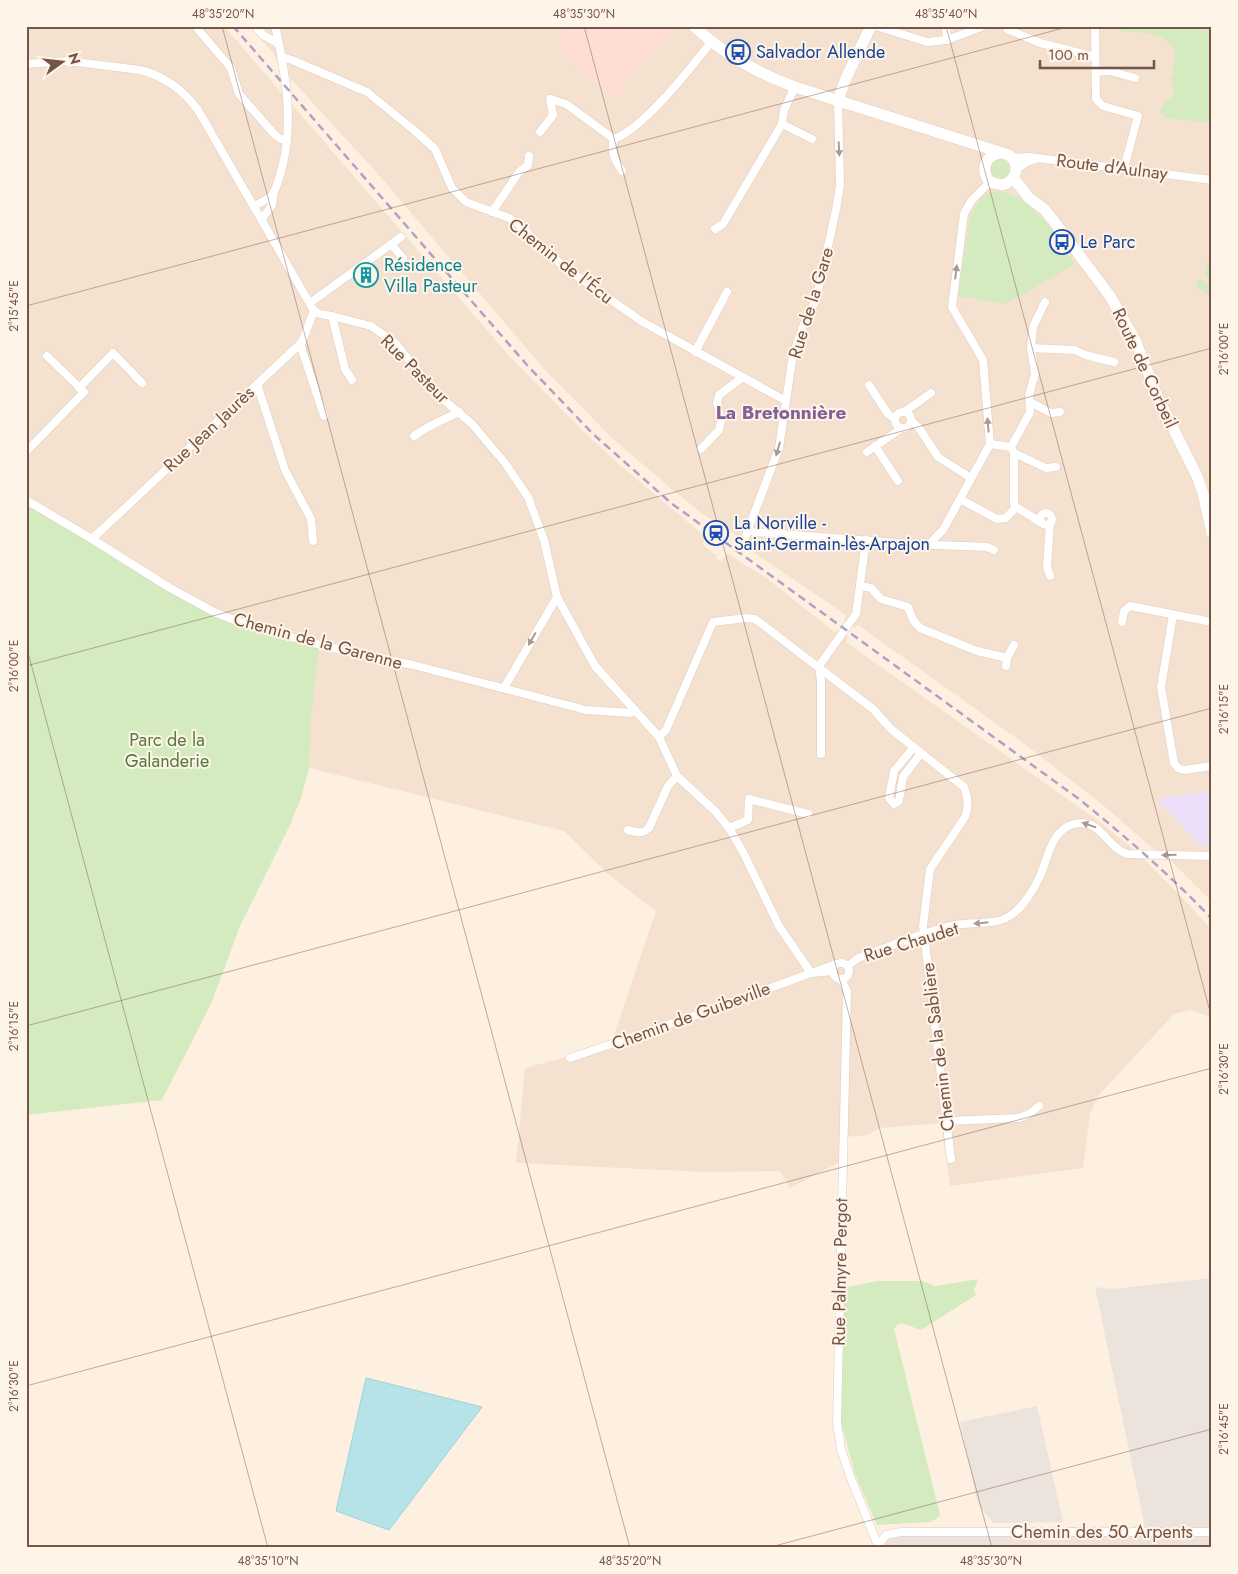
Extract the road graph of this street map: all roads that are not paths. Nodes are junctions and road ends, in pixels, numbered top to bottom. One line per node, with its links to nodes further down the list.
1 (195, 26): 25 (street)
2 (255, 26): 13 (street)
3 (274, 26): 13 (street)
4 (694, 26): 12 (main road)
5 (871, 26): 20 (main road)
6 (876, 26): 11 (street)
7 (946, 26): 11 (street)
8 (984, 26): 11 (street)
9 (1005, 26): 15 (street)
10 (1094, 26): 15 (street)
11 (947, 40)
12 (711, 42): 19 (main road); 23 (street)
13 (279, 44): 14 (street)
14 (282, 57): 25 (street); 39 (street, Chemin de l'Écu)
15 (1095, 57): 17 (street)
16 (26, 64): 38 (street)
17 (1096, 72): 18 (street); 30 (street)
18 (1135, 78)
19 (795, 87): 20 (main road); 21 (street)
20 (838, 100): 26 (main road); 61 (street, Rue de la Gare, one-way to 61)
21 (782, 124): 24 (street); 41 (street)
22 (540, 132): 23 (street)
23 (614, 139): 32 (street)
24 (812, 139)
25 (287, 140): 36 (street)
26 (969, 144): 27 (main road); 29 (main road)
27 (1000, 153): 29 (main road); 31 (main road)
28 (529, 156): 39 (street)
29 (985, 164): 34 (main road)
30 (1124, 168): 31 (street, Route d'Aulnay); 33 (street, Route d'Aulnay)
31 (1014, 169): 35 (main road); 37 (main road, Route de Corbeil)
32 (622, 171)
33 (1212, 180)
34 (990, 182): 35 (main road); 71 (street, one-way to 34)
35 (1002, 186): 37 (main road, Route de Corbeil)
36 (274, 190): 38 (street); 40 (street)
37 (1029, 198): 84 (main road, Route de Corbeil)
38 (254, 206): 40 (street)
39 (492, 212): 51 (street, Chemin de l'Écu)
40 (262, 219): 47 (street)
41 (715, 229)
42 (401, 237): 43 (street)
43 (391, 244): 44 (street); 47 (street)
44 (403, 258)
45 (727, 292): 51 (street)
46 (1045, 302): 50 (street)
47 (312, 307): 48 (street, Rue Pasteur); 49 (street, Rue Jean Jaurès)
48 (332, 316): 55 (street); 63 (street, Rue Pasteur)
49 (300, 344): 57 (street, Rue Jean Jaurès); 66 (street)
50 (1031, 348): 53 (street); 62 (street)
51 (695, 352): 54 (street, Chemin de l'Écu)
52 (47, 356): 59 (street)
53 (1114, 362)
54 (743, 377): 61 (street, Chemin de l'Écu); 73 (street)
55 (352, 380)
56 (142, 383): 59 (street)
57 (257, 384): 85 (street, Rue Jean Jaurès); 87 (street)
58 (869, 384): 67 (street)
59 (79, 388): 75 (street)
60 (932, 393): 64 (street)
61 (786, 402): 83 (street, Rue de la Gare, one-way to 83)
62 (1030, 402): 65 (street); 74 (street)
63 (459, 412): 70 (street); 93 (street, Rue Pasteur)
64 (904, 412): 67 (street); 68 (street)
65 (1060, 412)
66 (324, 416)
67 (895, 419): 69 (street)
68 (911, 420): 69 (street); 78 (street)
69 (902, 428): 72 (street)
70 (414, 436)
71 (990, 444): 74 (street); 78 (street)
72 (874, 446): 76 (street); 79 (street)
73 (701, 449)
74 (1013, 450): 77 (street); 82 (street)
75 (26, 452)
76 (867, 452)
77 (1056, 467)
78 (971, 478): 80 (street)
79 (898, 481)
80 (960, 499): 82 (street); 89 (street)
81 (26, 500): 85 (street, Chemin de la Garenne)
82 (1016, 507): 91 (street)
83 (748, 530): 86 (street); 88 (street, Rue de la Gare)
84 (1212, 533)
85 (92, 539): 99 (street, Chemin de la Garenne)
86 (866, 540): 89 (street); 92 (street)
87 (313, 541)
88 (743, 543)
89 (929, 544): 90 (street)
90 (994, 550)
91 (1050, 576)
92 (860, 586): 97 (street); 98 (street)
93 (557, 597): 99 (street, one-way to 99); 100 (street, Rue Pasteur)
94 (1173, 614): 95 (street); 96 (street); 105 (street)
95 (1122, 622)
96 (1212, 622)
97 (1014, 645)
98 (819, 666): 101 (street, Chemin de la Sablière); 102 (street, Chemin de la Sablière); 104 (street)
99 (504, 688): 100 (street, Chemin de la Garenne)
100 (635, 710): 101 (street, Rue Pasteur)
101 (658, 737): 106 (street)
102 (914, 747): 103 (street, Chemin de la Sablière); 103 (street)
103 (921, 753): 111 (street, Chemin de la Sablière)
104 (821, 754)
105 (1212, 766)
106 (677, 776): 108 (street); 109 (street)
107 (808, 814): 108 (street)
108 (729, 828): 114 (street)
109 (628, 830)
110 (1212, 856): 111 (street, Rue Chaudet, one-way to 111)
111 (924, 935): 112 (street, Rue Chaudet); 118 (street, Chemin de la Sablière)
112 (848, 966): 113 (street, Rue Chaudet); 115 (street, Rue Chaudet)
113 (834, 968): 114 (street, Rue Chaudet); 115 (street)
114 (811, 973): 116 (street, Chemin de Guibeville)
115 (844, 977): 121 (street, Rue Palmyre Pergot)
116 (570, 1058)
117 (1039, 1106): 118 (street)
118 (947, 1122): 119 (street, Chemin de la Sablière)
119 (951, 1159)
120 (1212, 1532): 121 (street, Chemin des 50 Arpents)
121 (878, 1546)

